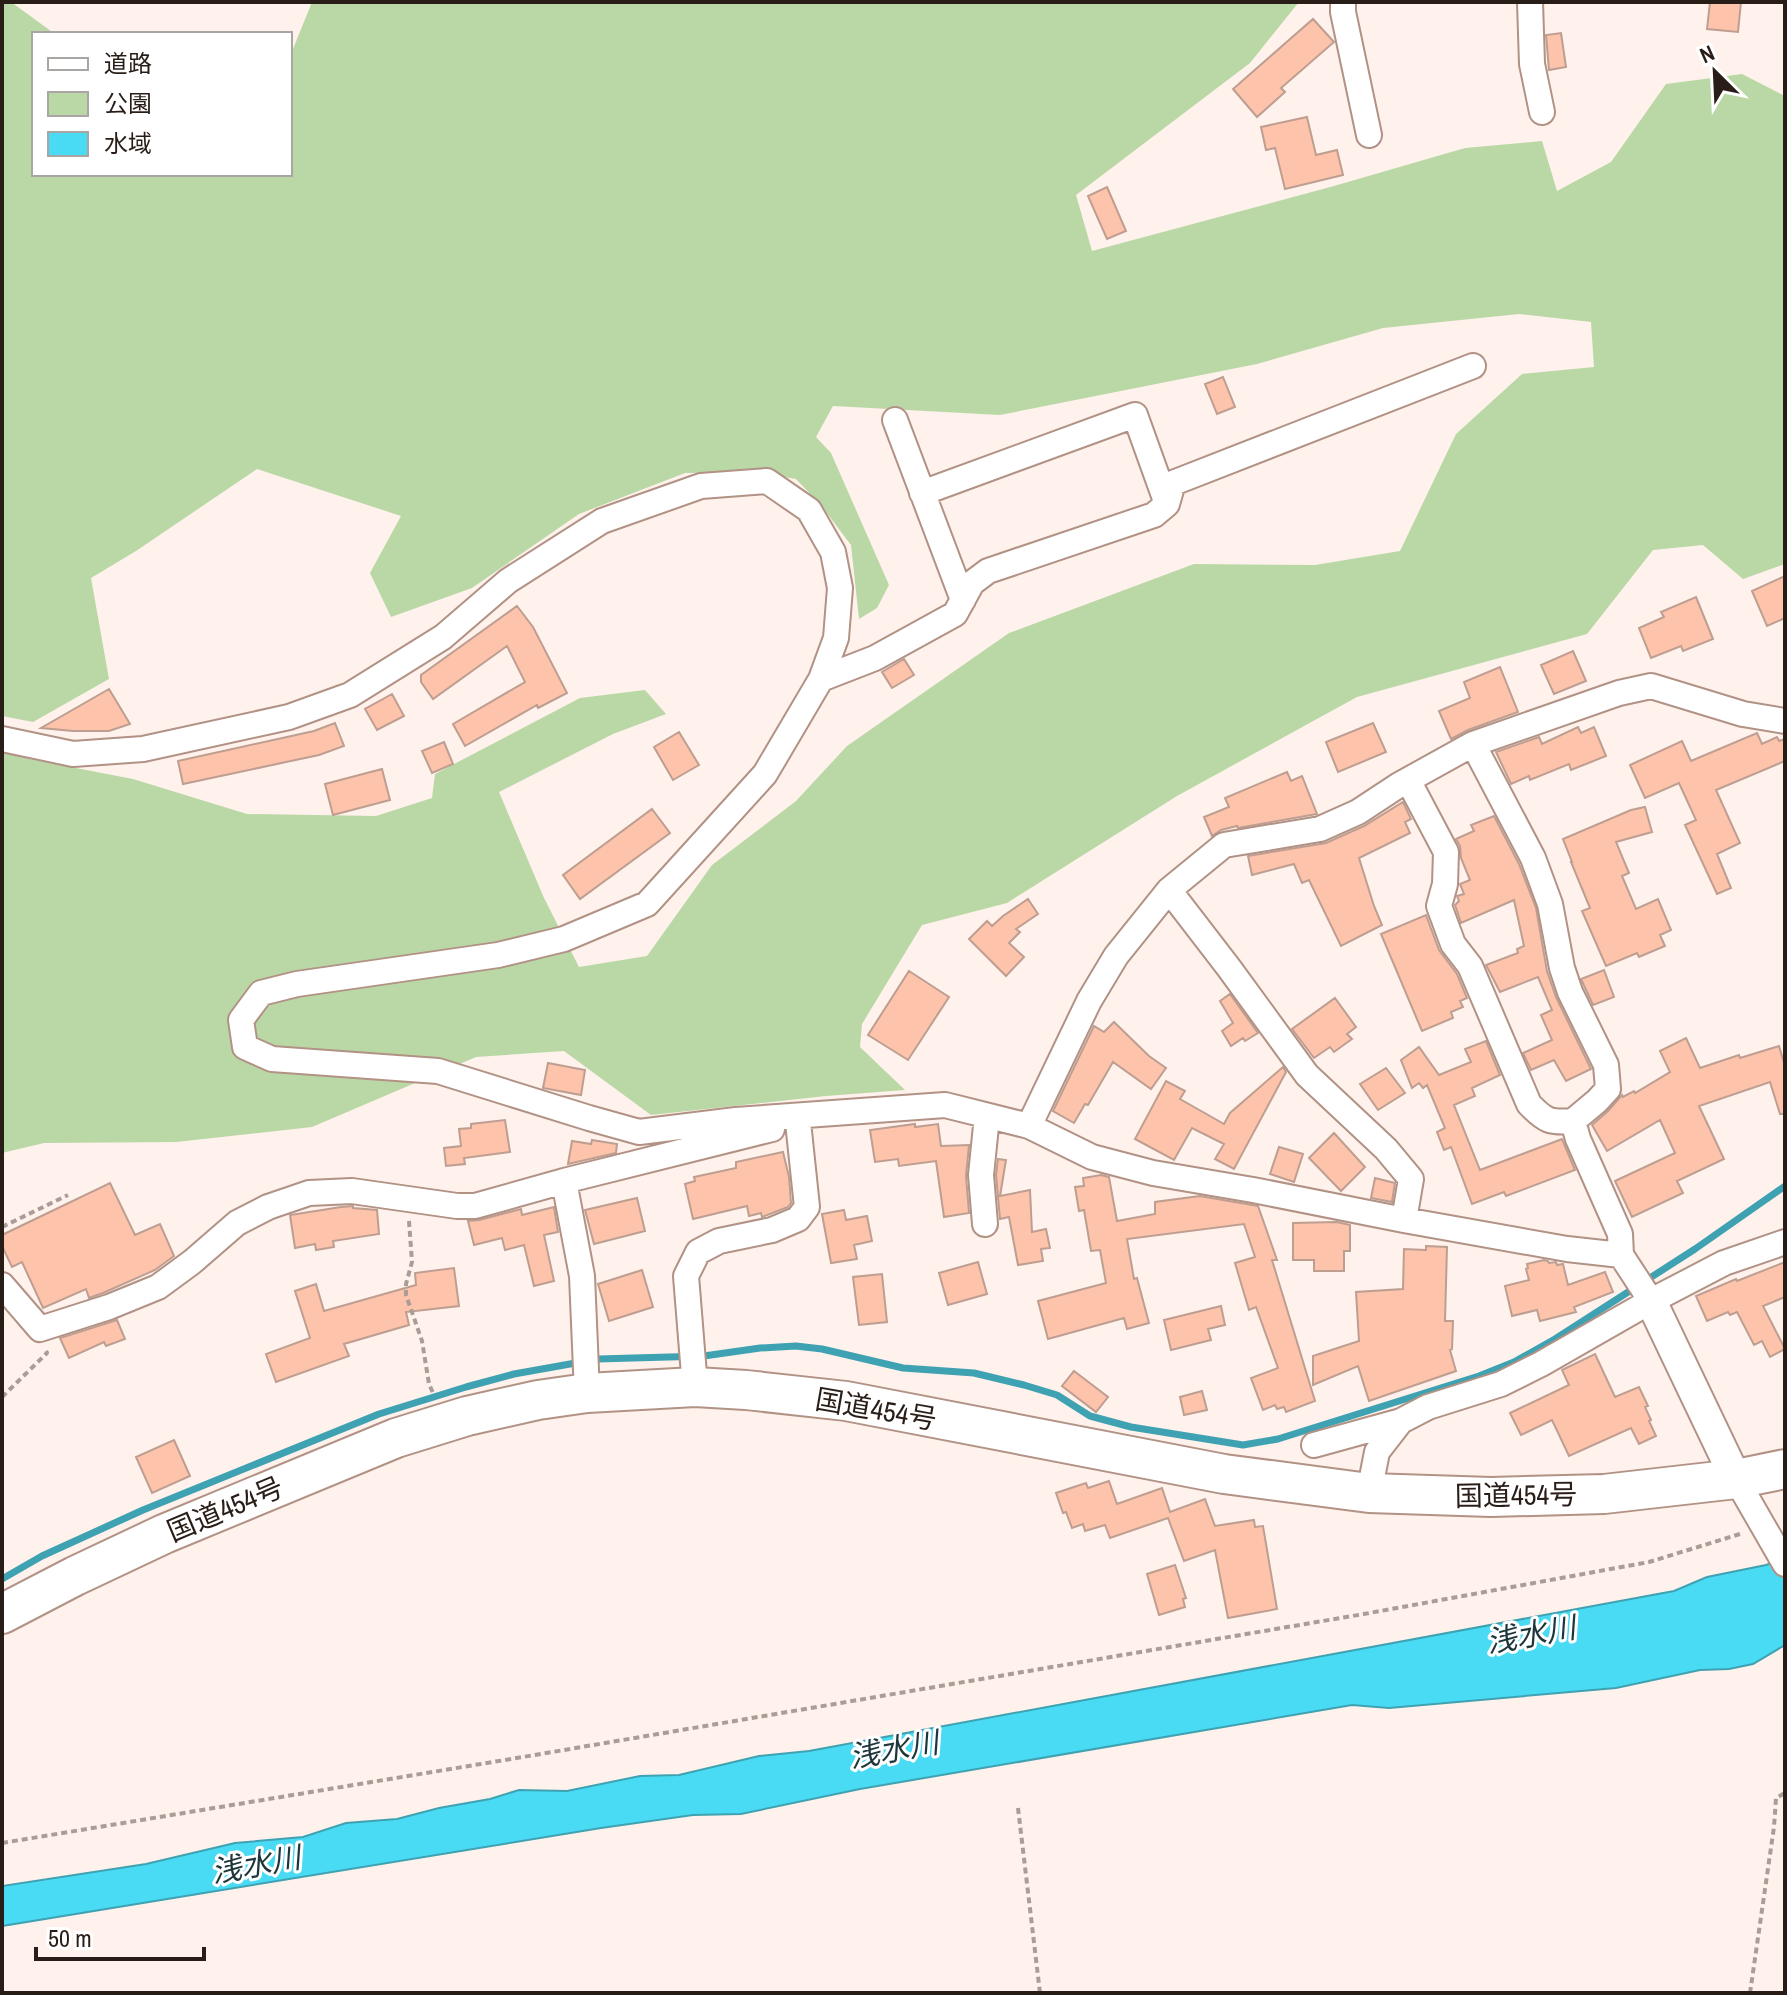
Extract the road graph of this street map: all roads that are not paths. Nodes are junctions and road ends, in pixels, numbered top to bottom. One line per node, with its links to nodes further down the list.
1 (1343, 2): 4 (street)
2 (1530, 2): 3 (street)
3 (1542, 112)
4 (1369, 135)
5 (1473, 366): 8 (street)
6 (895, 420): 7 (street)
7 (922, 493): 8 (street); 9 (street)
8 (1167, 504): 9 (street)
9 (963, 600): 10 (street)
10 (821, 679): 12 (street); 17 (street)
11 (1785, 721): 13 (street)
12 (2, 739)
13 (1473, 744): 14 (street); 18 (street)
14 (1408, 780): 15 (street); 18 (street)
15 (1169, 890): 19 (street); 21 (street)
16 (987, 1116): 17 (street); 19 (street); 22 (street)
17 (805, 1118): 20 (street); 27 (street)
18 (1573, 1121): 24 (street)
19 (1029, 1126): 21 (street)
20 (564, 1181): 25 (street); 28 (street)
21 (1404, 1220): 24 (street)
22 (985, 1224)
23 (1785, 1242): 26 (street)
24 (1621, 1255): 26 (street)
25 (2, 1285)
26 (1651, 1301): 29 (street); 32 (street)
27 (695, 1387): 28 (highway, 国道454号); 33 (highway, 国道454号)
28 (587, 1393): 35 (highway, 国道454号)
29 (1401, 1421): 30 (street); 33 (street)
30 (1314, 1445)
31 (1785, 1469): 32 (highway, 国道454号)
32 (1736, 1479): 33 (highway, 国道454号); 34 (street)
33 (1369, 1493)
34 (1785, 1564)
35 (2, 1614)

